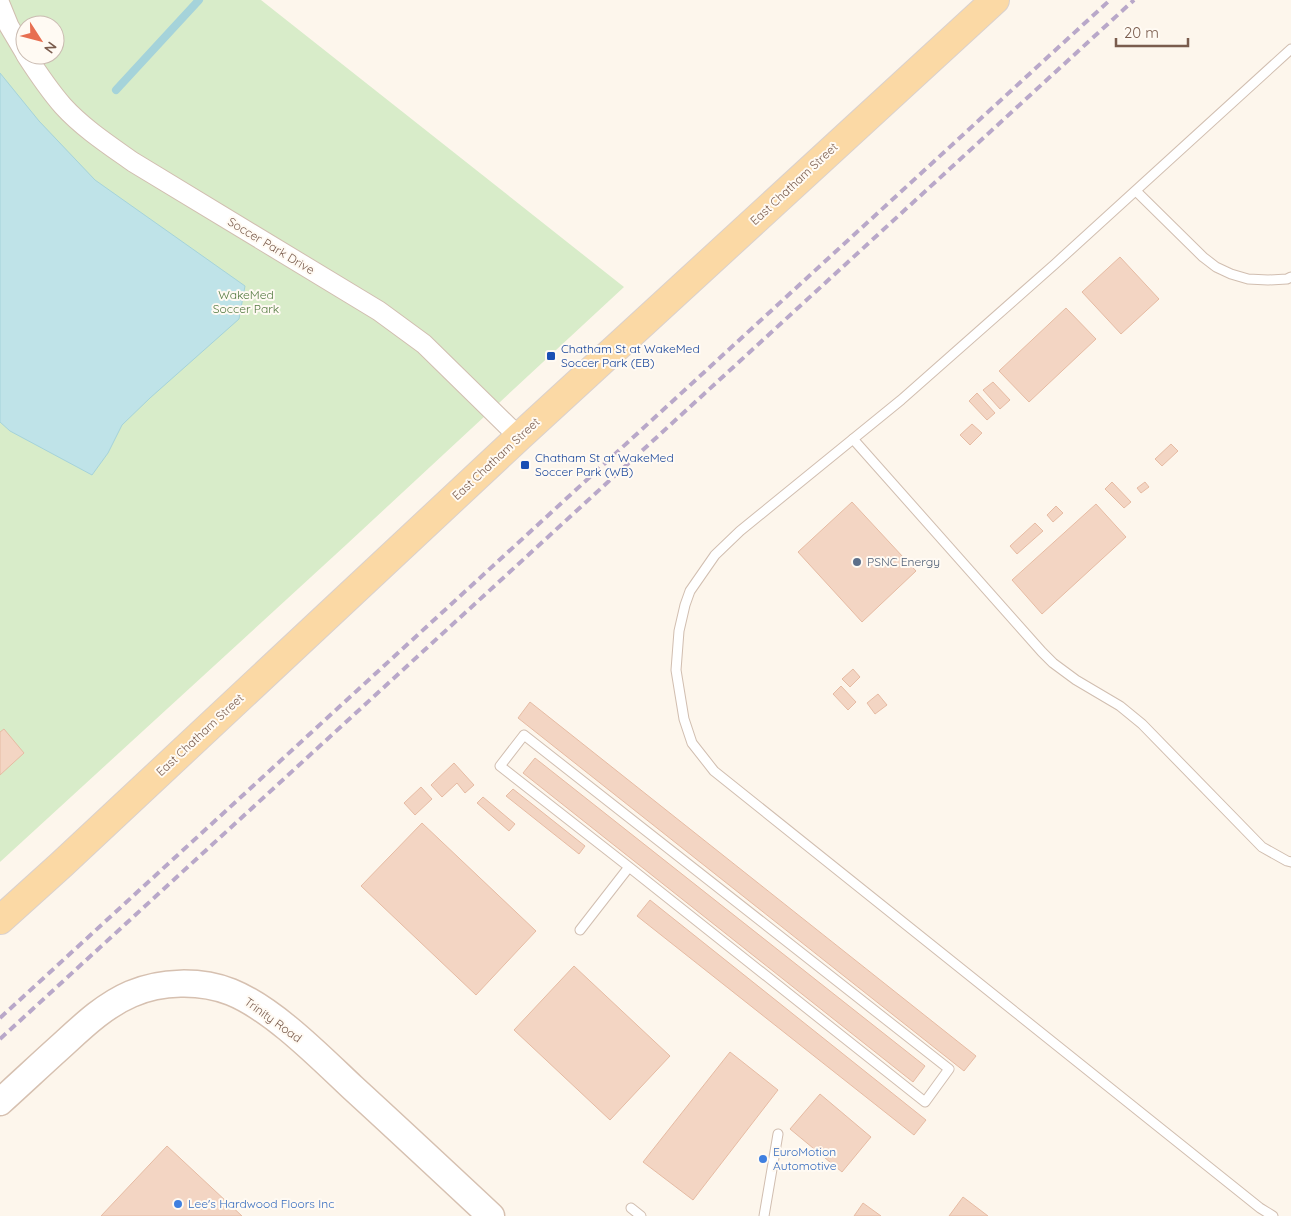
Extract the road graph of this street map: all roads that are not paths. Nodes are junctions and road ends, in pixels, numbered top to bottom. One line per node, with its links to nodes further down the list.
1 (995, 0): 8 (main road, East Chatham Street)
2 (0, 4): 3 (street, Soccer Park Drive)
3 (15, 36)
4 (1291, 49): 6 (lane)
5 (33, 65): 8 (street, Soccer Park Drive)
6 (1136, 191): 7 (lane); 9 (lane)
7 (1291, 277)
8 (519, 437): 12 (main road, East Chatham Street)
9 (854, 439): 10 (lane); 20 (lane)
10 (1291, 862)
11 (629, 867): 11 (lane); 13 (lane)
12 (0, 920)
13 (580, 930)
14 (0, 1102): 17 (main road, Trinity Road)
15 (778, 1134): 19 (lane)
16 (631, 1208): 18 (lane)
17 (491, 1216)
18 (641, 1216)
19 (764, 1216)
20 (1273, 1216)

